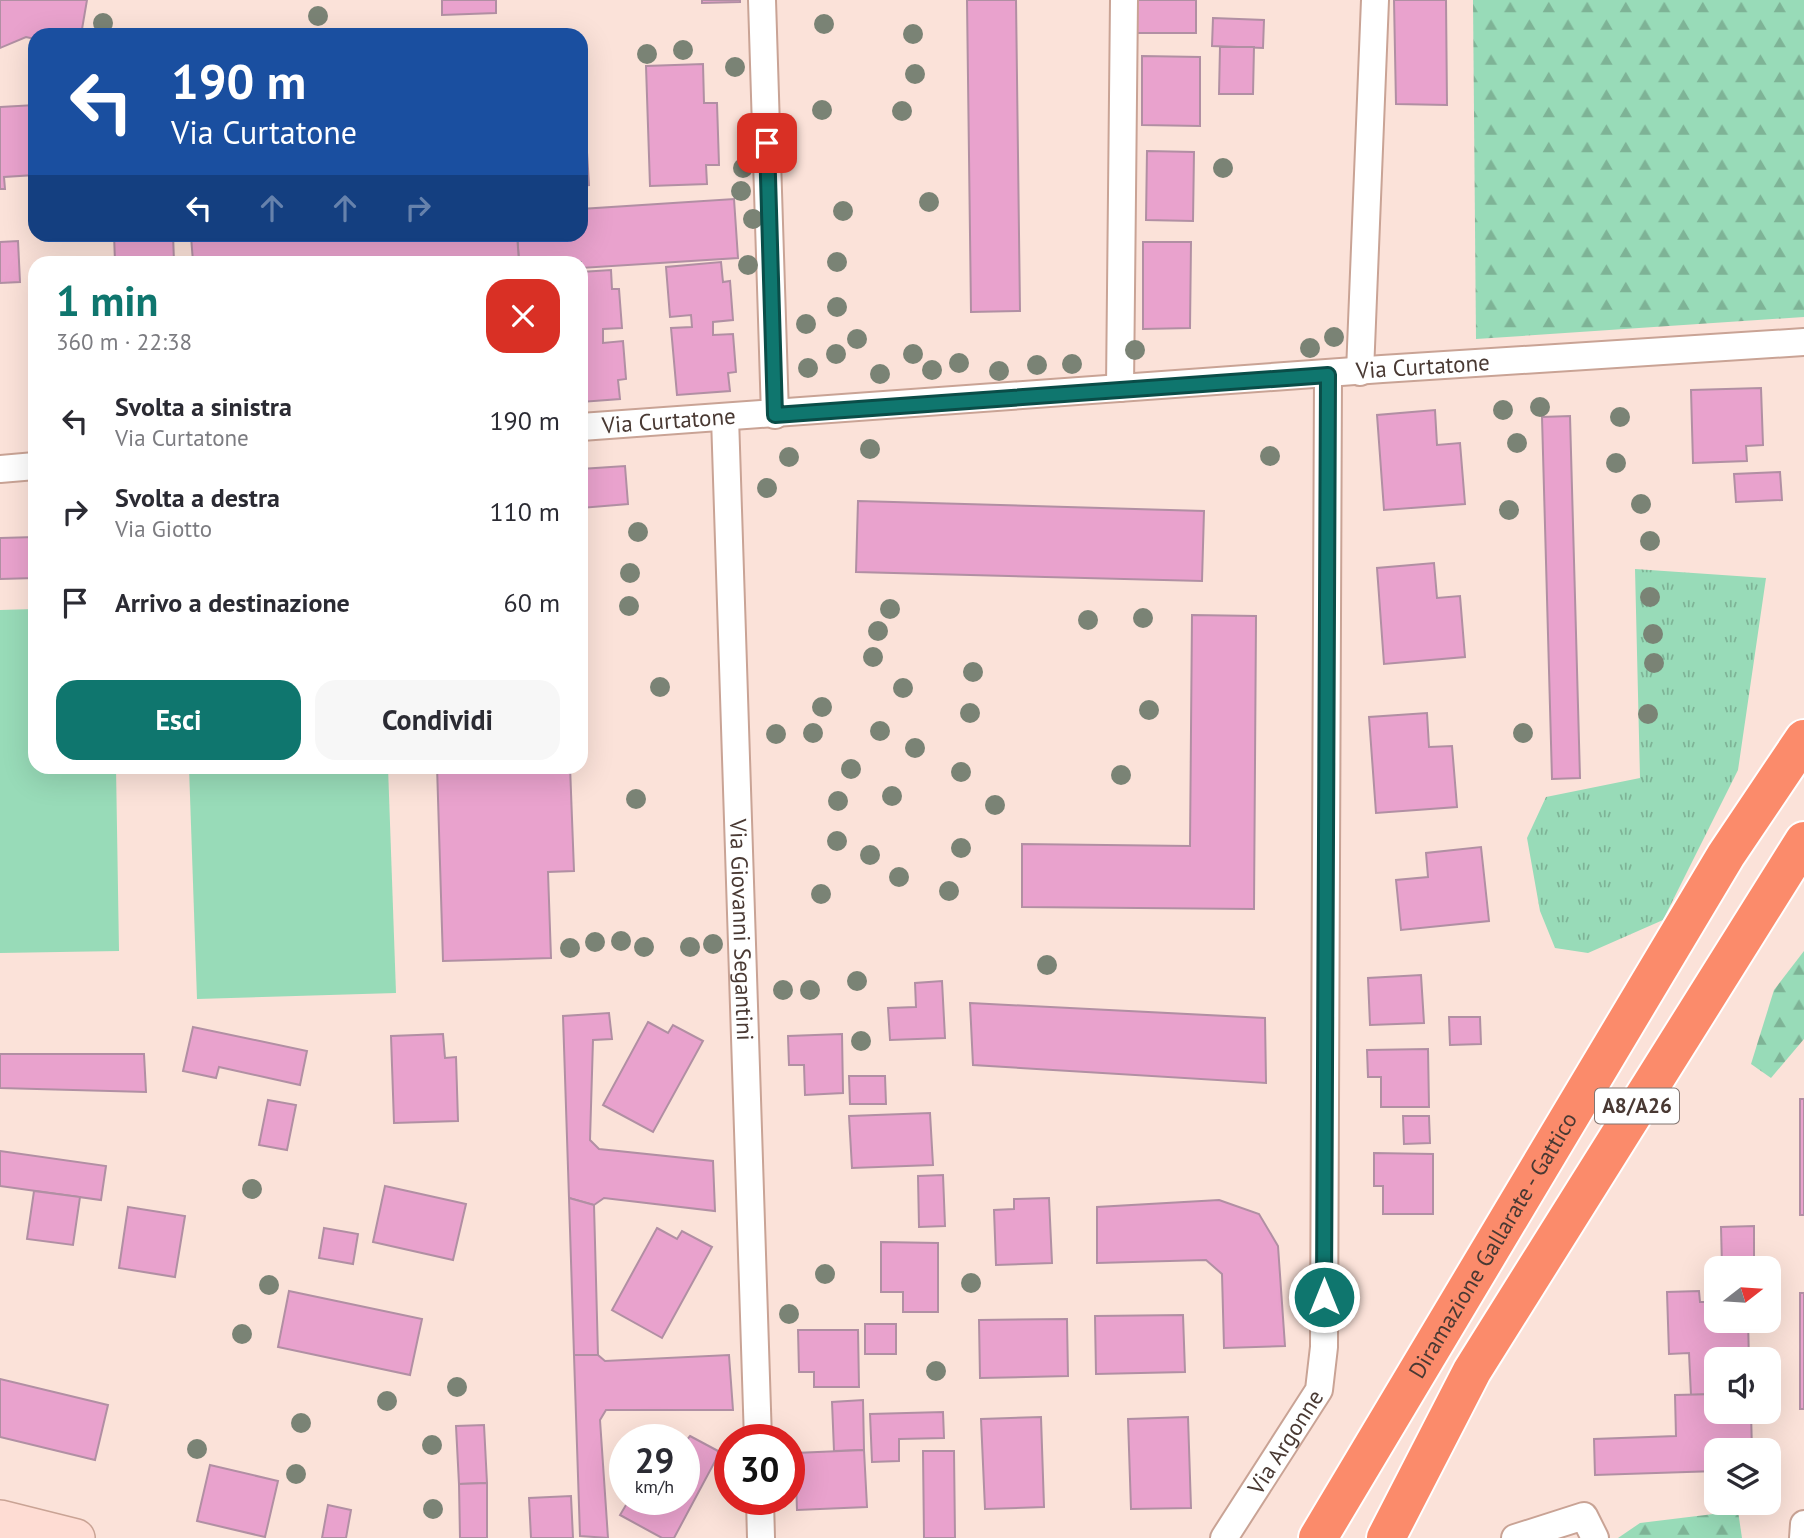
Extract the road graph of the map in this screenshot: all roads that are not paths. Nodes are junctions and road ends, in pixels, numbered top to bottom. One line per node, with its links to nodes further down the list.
1 (762, 0): 8 (street)
2 (1124, 0): 7 (street)
3 (1375, 0): 5 (street)
4 (1804, 342): 5 (street, Via Curtatone)
5 (1360, 372): 6 (street, Via Curtatone)
6 (1328, 375): 7 (street, Via Curtatone); 22 (street, Via Argonne)
7 (1121, 388): 8 (street, Via Curtatone)
8 (775, 415): 9 (street, Via Curtatone)
9 (725, 417): 10 (street, Via Curtatone); 16 (street, Via Giovanni Segantini)
10 (588, 427)
11 (28, 467): 12 (street)
12 (0, 469)
13 (1804, 739): 23 (highway, Diramazione Gallarate - Gattico / A8/A26)
14 (1804, 841): 15 (highway, Diramazione Gallarate - Gattico / A8/A26)
15 (1472, 1371): 24 (highway, Diramazione Gallarate - Gattico / A8/A26); 25 (highway)
16 (757, 1424)
17 (760, 1515): 21 (street)
18 (0, 1518): 20 (main road)
19 (1804, 1524): 28 (street)
20 (76, 1538)
21 (761, 1538)
22 (1224, 1538)
23 (1318, 1538)
24 (1386, 1538)
25 (1401, 1538)
26 (1515, 1538): 27 (street)
27 (1595, 1538)
28 (1803, 1538)

